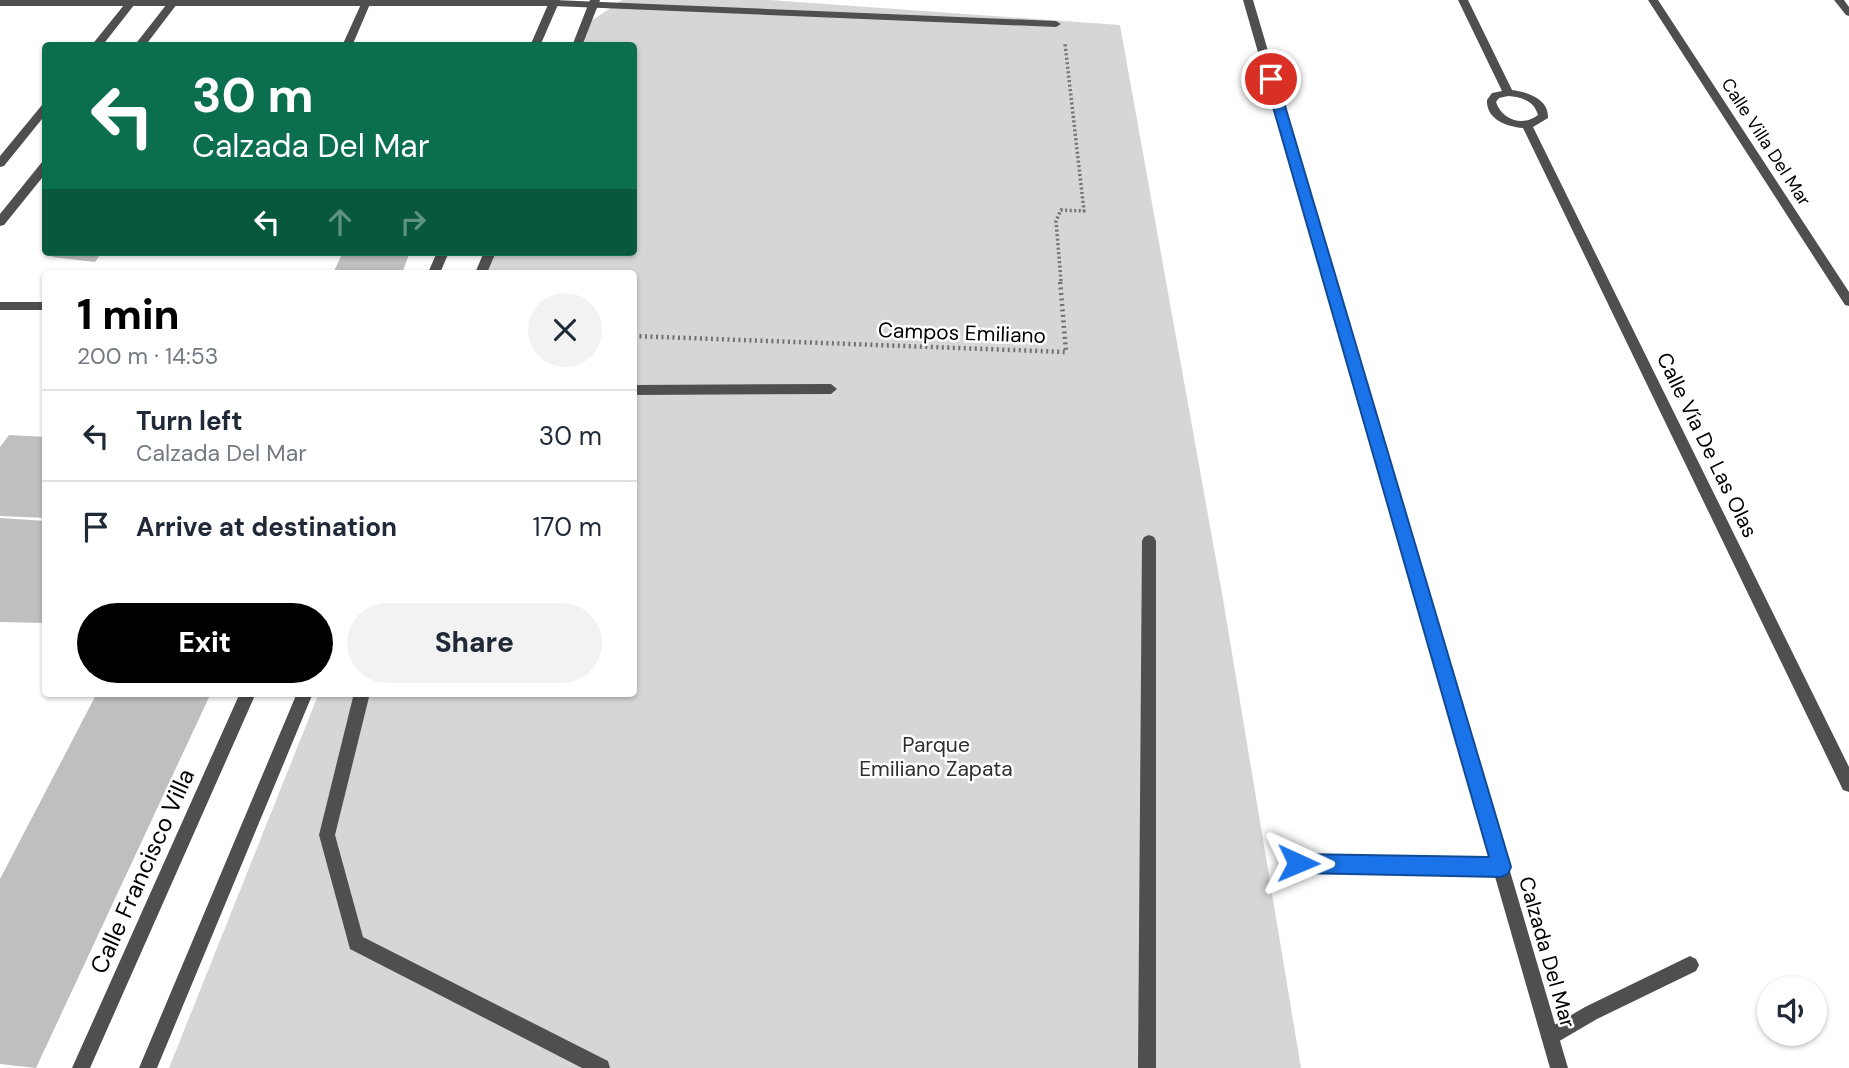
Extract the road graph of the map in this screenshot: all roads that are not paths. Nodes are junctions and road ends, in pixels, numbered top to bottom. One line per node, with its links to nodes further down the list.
1 (1248, 0): 35 (street, Calzada Del Mar)
2 (1463, 0): 18 (street)
3 (1653, 0): 24 (street, Calle Villa Del Mar)
4 (1839, 0): 11 (street)
5 (554, 1): 8 (street); 10 (street); 16 (street)
6 (173, 2): 7 (street); 10 (street); 14 (street)
7 (131, 3): 9 (street); 13 (street)
8 (594, 3): 12 (street); 17 (street)
9 (0, 4)
10 (365, 4): 15 (street)
11 (1849, 13)
12 (1056, 24)
13 (99, 42)
14 (142, 42)
15 (349, 42)
16 (537, 42)
17 (579, 42)
18 (1508, 93): 20 (street); 20 (street)
19 (42, 112): 21 (street)
20 (1527, 125): 33 (street, Calle Vía De Las Olas)
21 (0, 163)
22 (42, 170): 23 (street)
23 (0, 222)
24 (1849, 302)
25 (0, 306): 26 (street)
26 (42, 306)
27 (831, 389): 28 (street)
28 (637, 390)
29 (1149, 541): 41 (street)
30 (246, 697): 38 (street, Calle Francisco Villa)
31 (303, 697): 39 (street)
32 (361, 697): 40 (street)
33 (1849, 784)
34 (1298, 863): 35 (street)
35 (1501, 867): 37 (street, Calzada Del Mar)
36 (1690, 965): 37 (street)
37 (1550, 1037): 42 (street, Calzada Del Mar)
38 (81, 1068)
39 (148, 1068)
40 (601, 1068)
41 (1147, 1068)
42 (1559, 1068)

